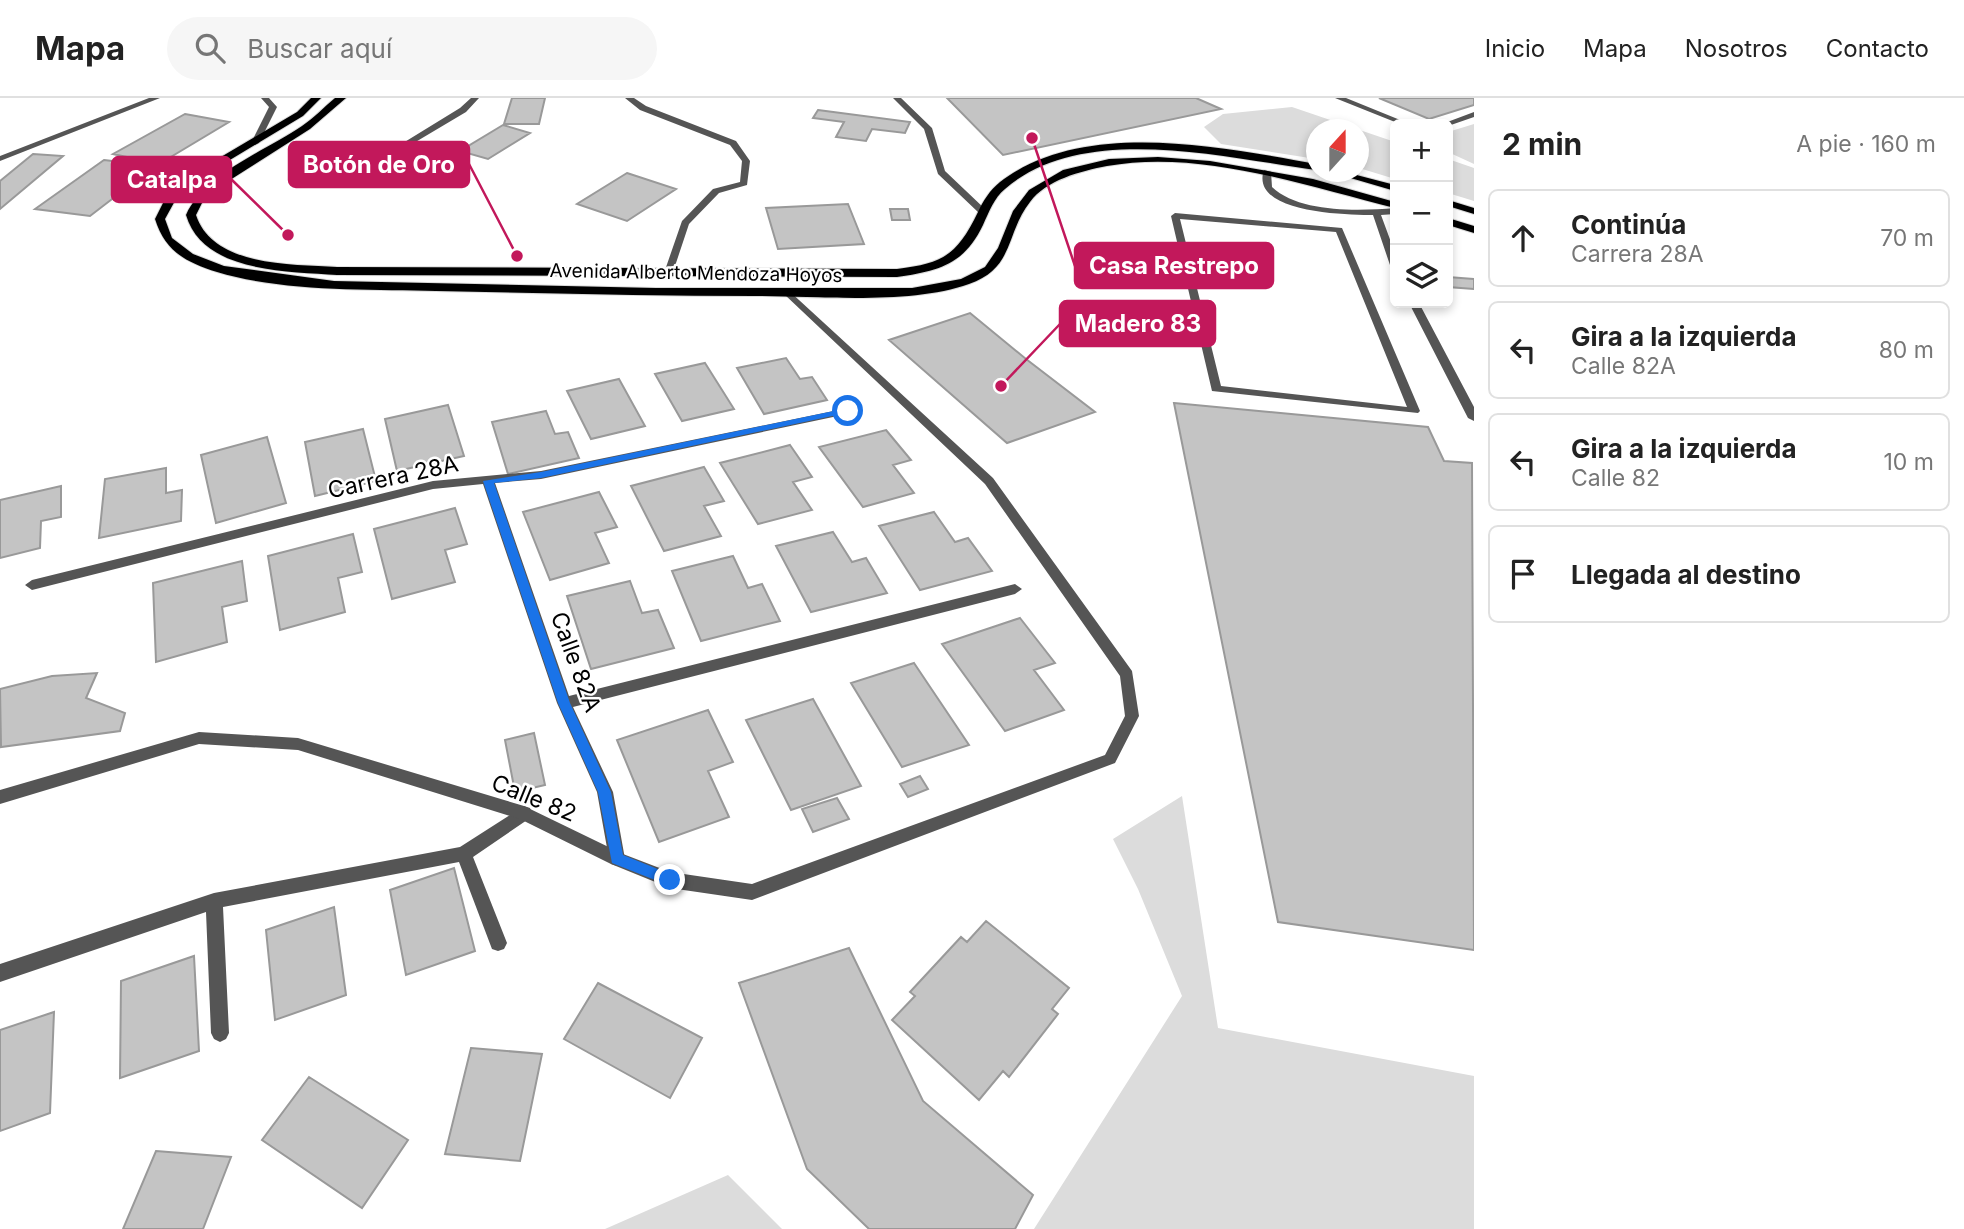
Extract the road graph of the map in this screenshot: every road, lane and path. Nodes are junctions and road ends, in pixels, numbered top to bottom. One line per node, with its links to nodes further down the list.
1 (156, 98): 14 (street)
2 (265, 98): 12 (street)
3 (316, 98): 12 (main road, Avenida Alberto Mendoza Hoyos)
4 (341, 98): 32 (main road, Avenida Alberto Mendoza Hoyos)
5 (475, 98): 13 (street)
6 (629, 98): 32 (street)
7 (897, 98): 23 (street)
8 (1339, 98): 10 (street)
9 (1474, 114): 11 (street)
10 (1393, 119)
11 (1453, 122)
12 (255, 144): 33 (main road, Avenida Alberto Mendoza Hoyos)
13 (394, 151)
14 (0, 159)
15 (1306, 165): 23 (main road, Avenida Alberto Mendoza Hoyos)
16 (1267, 172): 19 (street); 20 (main road, Avenida Alberto Mendoza Hoyos); 33 (main road, Avenida Alberto Mendoza Hoyos)
17 (1369, 181): 18 (main road)
18 (1390, 187)
19 (1290, 202): 22 (street); 28 (street)
20 (1390, 204)
21 (1453, 205): 25 (main road)
22 (1335, 210): 26 (street); 29 (street)
23 (982, 211): 32 (main road, Avenida Alberto Mendoza Hoyos)
24 (1390, 211): 26 (street)
25 (1474, 211)
26 (1376, 212): 31 (street)
27 (1453, 223): 30 (main road)
28 (1302, 227): 29 (street); 29 (street)
29 (1339, 230)
30 (1474, 230)
31 (1390, 251)
32 (669, 272)
33 (788, 292): 44 (street, Calle 82)
34 (1417, 308): 36 (street)
35 (848, 411): 37 (street, Carrera 28A)
36 (1474, 418)
37 (488, 481): 38 (street, Carrera 28A); 40 (street, Calle 82A)
38 (32, 585)
39 (1015, 589): 40 (street)
40 (564, 703): 44 (street, Calle 82A)
41 (0, 797): 42 (street, Calle 82)
42 (524, 813): 43 (street); 44 (street, Calle 82)
43 (464, 855): 45 (street); 46 (street)
44 (617, 859)
45 (214, 901): 47 (street); 48 (street)
46 (499, 943)
47 (0, 973)
48 (220, 1033)

